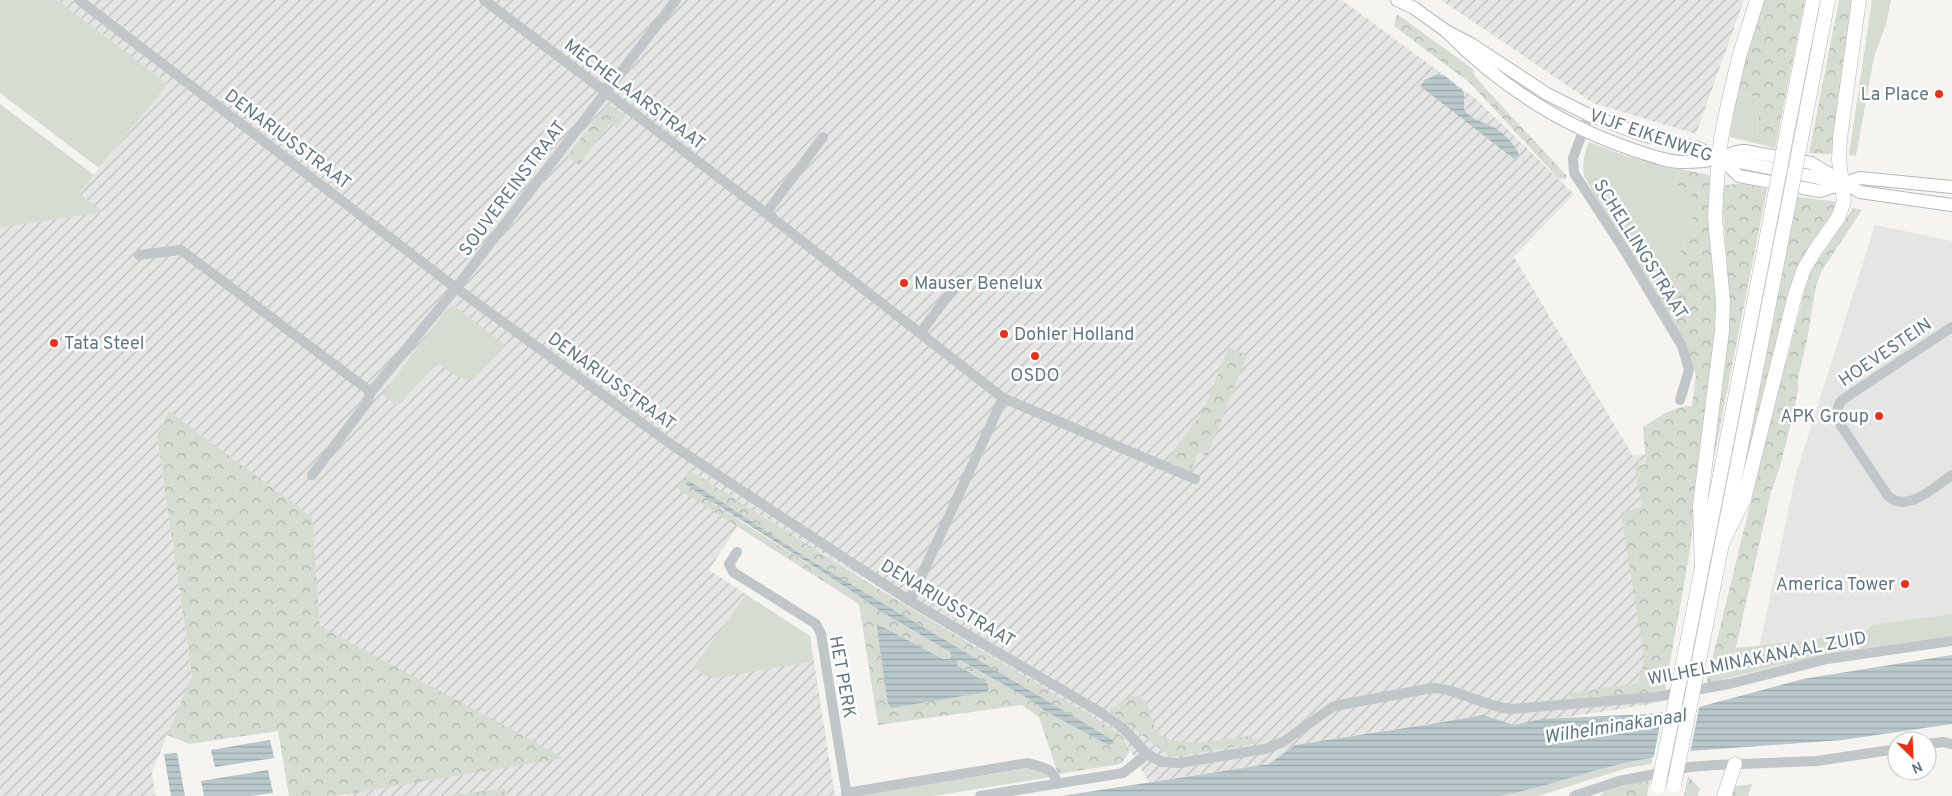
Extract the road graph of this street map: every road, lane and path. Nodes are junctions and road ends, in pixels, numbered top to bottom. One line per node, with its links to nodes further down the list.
1 (79, 0): 22 (street, DENARIUSSTRAAT)
2 (484, 0): 11 (street, MECHELAARSTRAAT)
3 (676, 0): 11 (street, SOUVEREINSTRAAT)
4 (1397, 0): 9 (main road, VIJF EIKENWEG)
5 (1757, 0): 15 (highway)
6 (1814, 0): 33 (highway, bridge)
7 (1828, 0): 31 (highway, bridge)
8 (1859, 0): 16 (highway)
9 (1411, 4): 10 (main road, VIJF EIKENWEG)
10 (1446, 31): 12 (main road, VIJF EIKENWEG); 13 (main road, VIJF EIKENWEG)
11 (605, 92): 19 (street, MECHELAARSTRAAT); 22 (street, SOUVEREINSTRAAT)
12 (1589, 115): 13 (street, SCHELLINGSTRAAT); 15 (main road, VIJF EIKENWEG)
13 (1583, 131): 15 (main road, VIJF EIKENWEG); 27 (street, SCHELLINGSTRAAT)
14 (823, 137): 19 (street)
15 (1720, 158): 16 (main road); 16 (main road); 33 (highway)
16 (1842, 182): 17 (main road); 18 (main road); 31 (highway)
17 (1952, 187)
18 (1952, 205)
19 (766, 213): 24 (street, MECHELAARSTRAAT)
20 (139, 256): 25 (street)
21 (960, 280): 24 (street)
22 (456, 288): 25 (street, SOUVEREINSTRAAT); 34 (street, DENARIUSSTRAAT)
23 (1952, 327): 29 (street, HOEVESTEIN)
24 (920, 333): 26 (street, MECHELAARSTRAAT)
25 (371, 392): 28 (street, SOUVEREINSTRAAT)
26 (1002, 398): 30 (street, MECHELAARSTRAAT); 34 (street)
27 (1680, 400)
28 (312, 475)
29 (1952, 475)
30 (1196, 479)
31 (1722, 543): 42 (highway, bridge)
32 (736, 552): 44 (street, HET PERK)
33 (1702, 568): 43 (highway, bridge)
34 (910, 601): 39 (street, DENARIUSSTRAAT)
35 (1952, 641): 39 (street, WILHELMINAKANAAL ZUID)
36 (1937, 743): 37 (street)
37 (1952, 744)
38 (1887, 750): 40 (street)
39 (1147, 754): 41 (street)
40 (1735, 764): 45 (street); 47 (highway)
41 (1057, 784): 44 (street); 46 (street)
42 (1673, 790)
43 (1657, 792)
44 (847, 795)
45 (1578, 795)
46 (980, 796)
47 (1724, 796)

